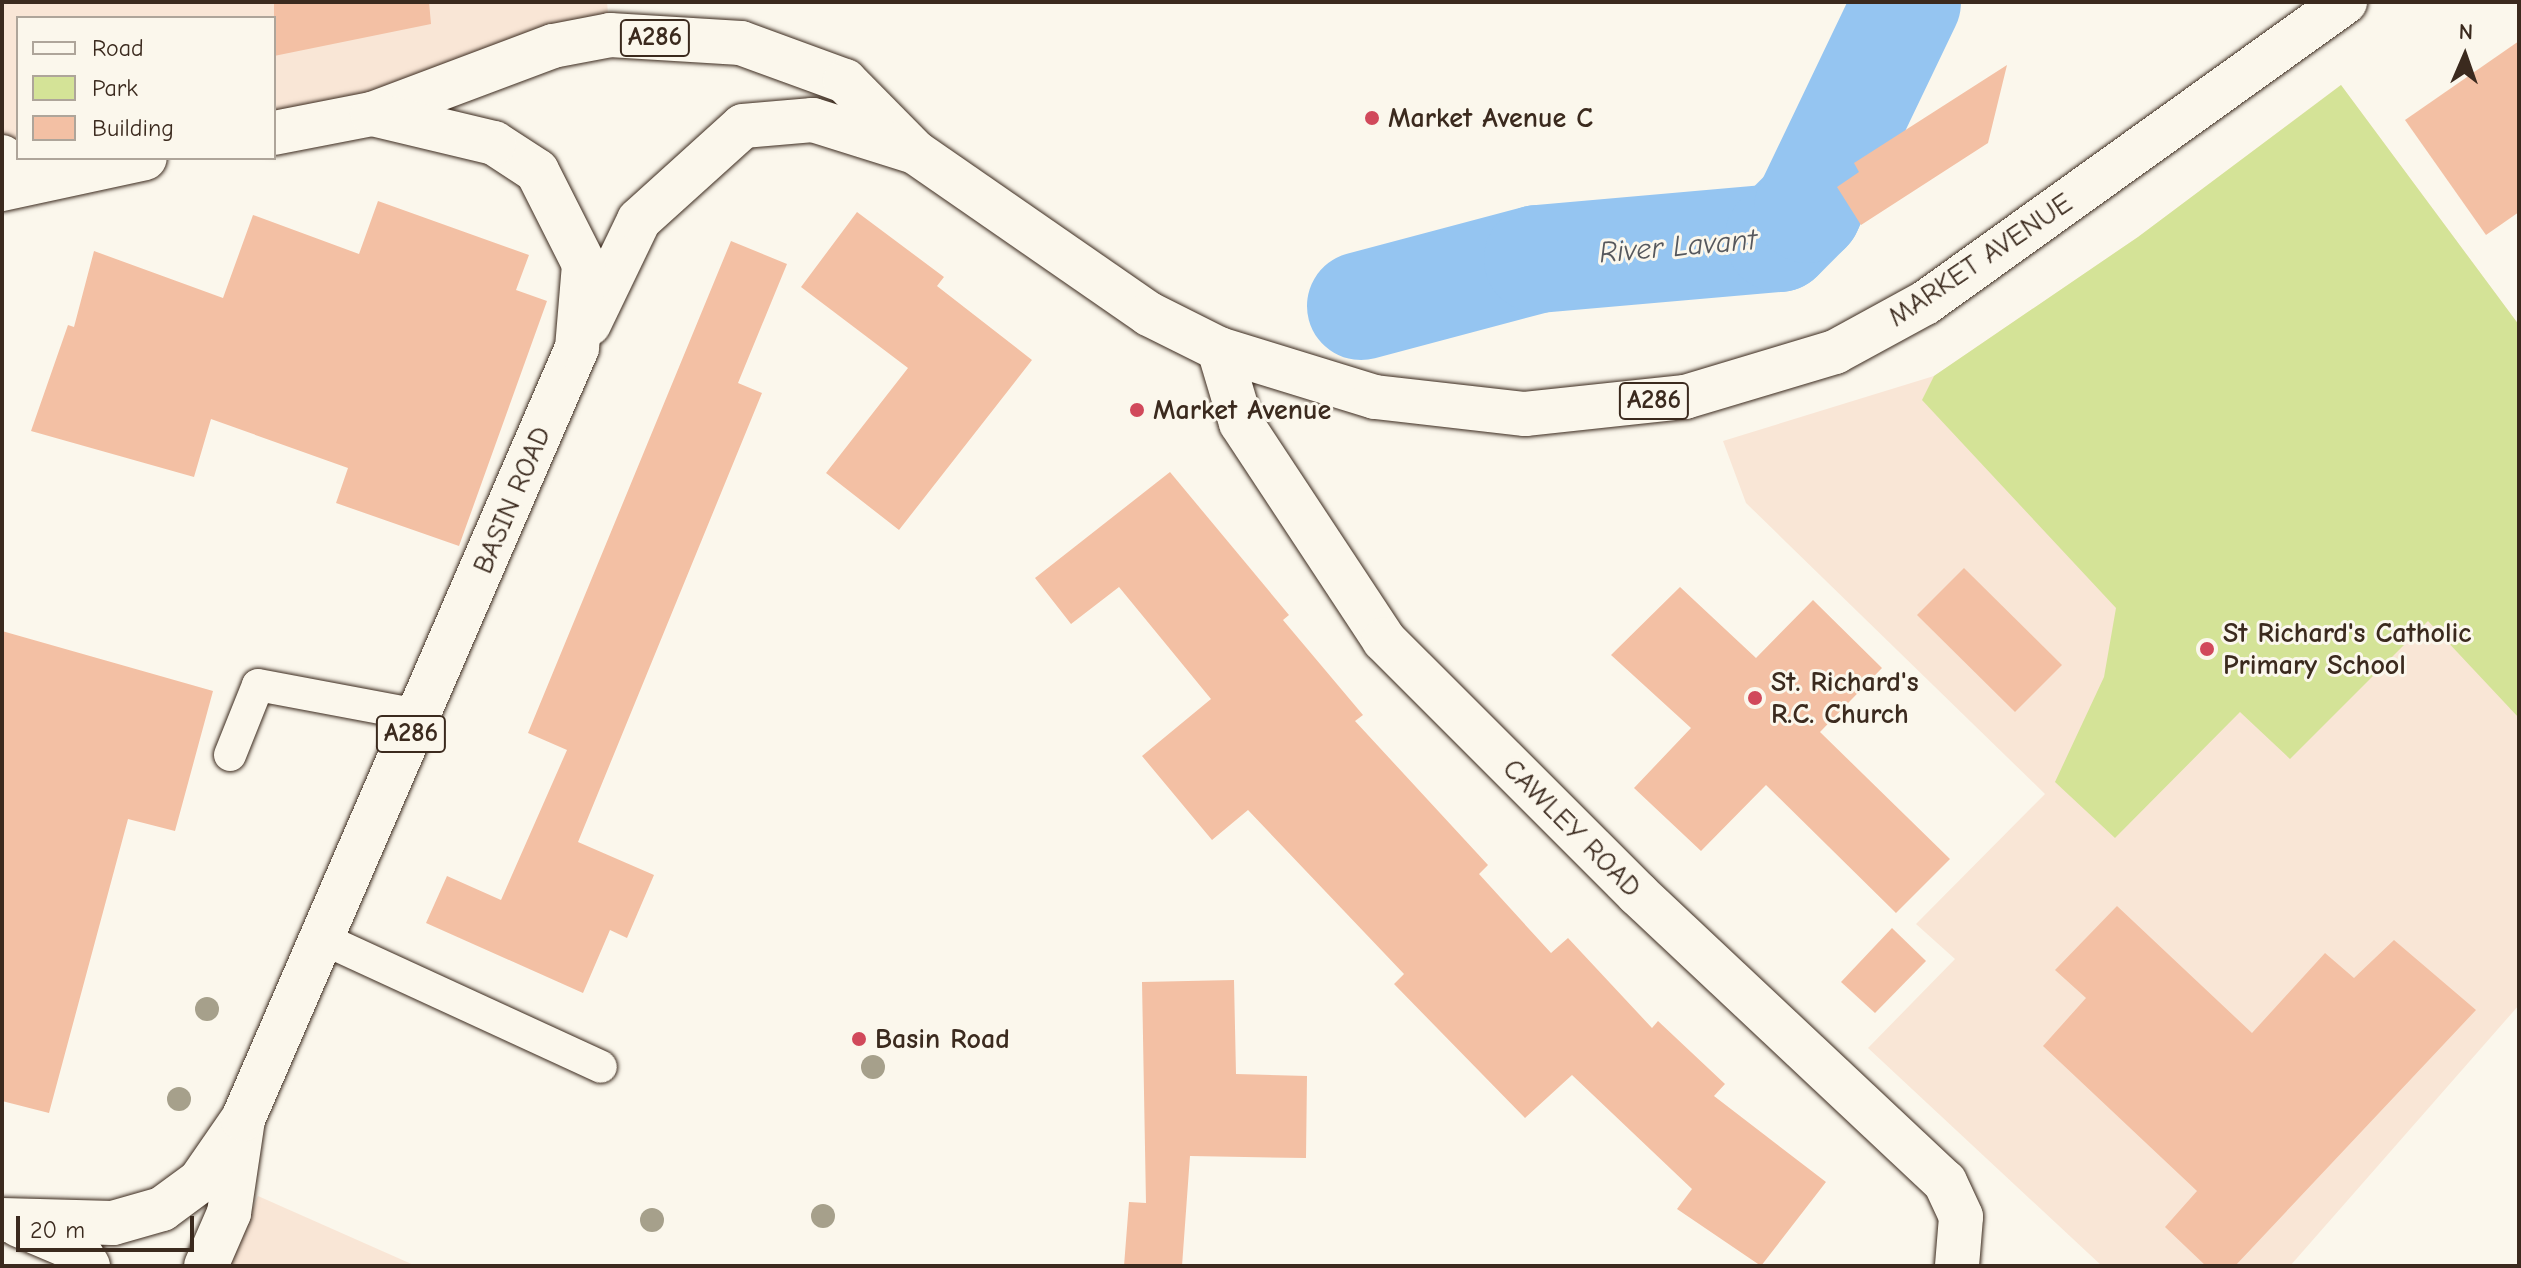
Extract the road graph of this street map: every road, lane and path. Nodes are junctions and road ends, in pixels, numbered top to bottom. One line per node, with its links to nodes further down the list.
1 (2345, 2): 8 (main road, MARKET AVENUE / A286)
2 (372, 114): 3 (main road, A286); 4 (main road, A286); 7 (main road, BASIN ROAD / A286)
3 (276, 133)
4 (915, 152): 7 (main road, A286); 8 (main road, MARKET AVENUE / A286)
5 (129, 160): 6 (main road)
6 (12, 175)
7 (577, 348): 9 (main road, BASIN ROAD / A286)
8 (1219, 349): 17 (main road, CAWLEY ROAD)
9 (419, 715): 10 (lane); 11 (main road, BASIN ROAD / A286)
10 (230, 755)
11 (321, 938): 12 (lane); 13 (main road, BASIN ROAD / A286)
12 (601, 1067)
13 (243, 1119): 14 (main road, A286); 16 (main road)
14 (11, 1223): 15 (main road)
15 (88, 1266)
16 (206, 1266)
17 (1957, 1266)

